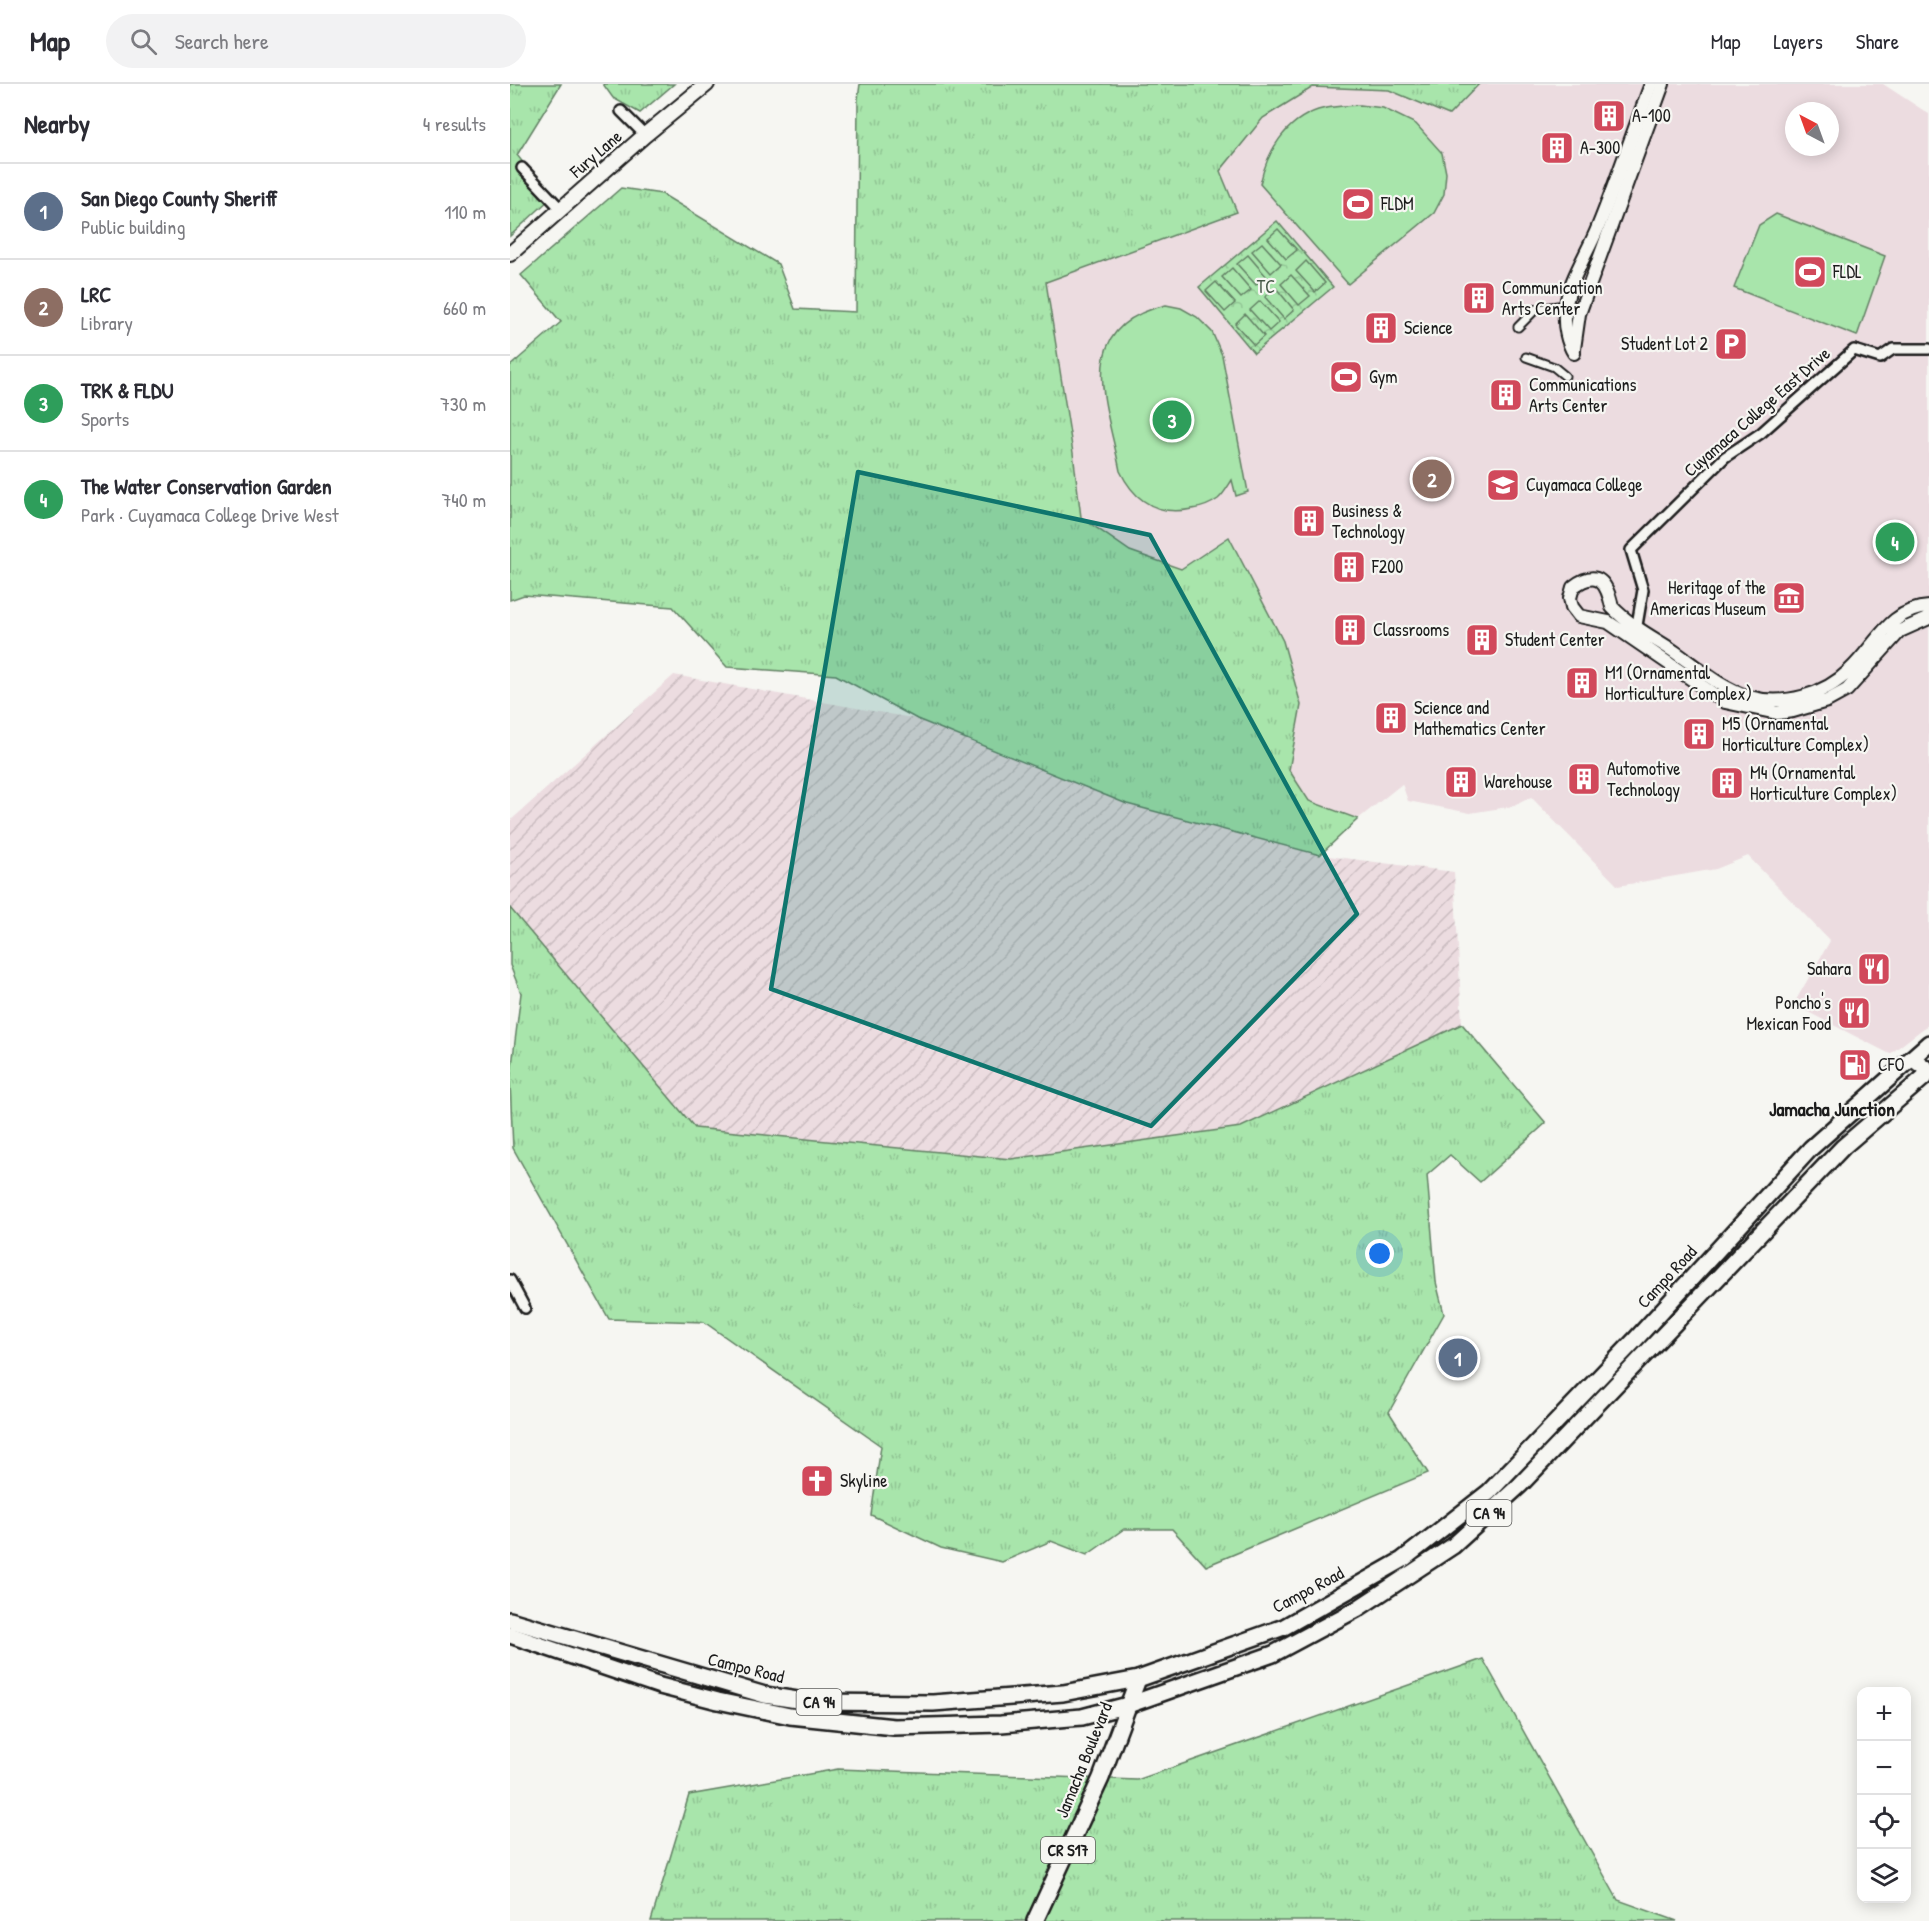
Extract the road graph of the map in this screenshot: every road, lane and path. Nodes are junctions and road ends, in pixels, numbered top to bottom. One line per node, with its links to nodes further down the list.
1 (707, 84): 5 (main road, Fury Lane)
2 (1651, 84): 8 (street)
3 (1663, 84): 9 (street)
4 (621, 111): 5 (street)
5 (645, 135): 7 (main road, Fury Lane)
6 (522, 168): 7 (street)
7 (560, 208): 10 (main road, Fury Lane)
8 (1604, 212): 9 (street); 9 (street)
9 (1606, 243)
10 (510, 254)
11 (1558, 306): 12 (street)
12 (1518, 327)
13 (1929, 349): 18 (street, Cuyamaca College East Drive)
14 (1526, 357): 15 (street)
15 (1565, 376)
16 (1929, 607): 18 (street)
17 (1929, 618): 18 (street)
18 (1636, 634): 18 (street)
19 (1929, 1043): 20 (main road)
20 (1912, 1058): 21 (main road, Campo Road / CA 94); 22 (main road, Campo Road / CA 94)
21 (1929, 1072): 29 (main road, Campo Road / CA 94)
22 (1697, 1273): 25 (main road); 28 (main road, Campo Road / CA 94)
23 (510, 1280): 24 (street)
24 (525, 1308)
25 (1638, 1321)
26 (510, 1620): 28 (main road, Campo Road / CA 94)
27 (510, 1635): 29 (main road, Campo Road / CA 94)
28 (1138, 1679): 29 (main road, Jamacha Boulevard / CR S17)
29 (1128, 1706): 30 (main road, Jamacha Boulevard / CR S17)
30 (1035, 1921)

